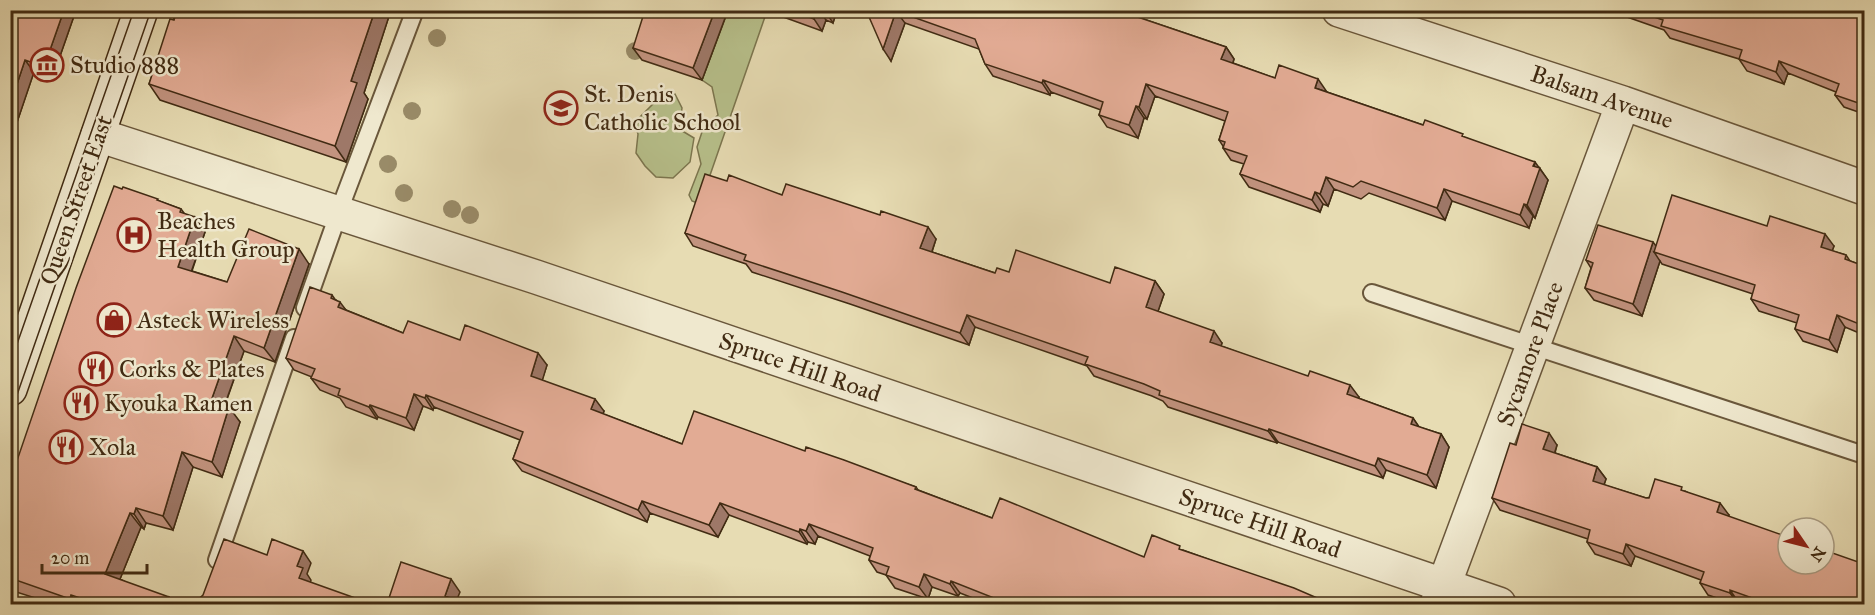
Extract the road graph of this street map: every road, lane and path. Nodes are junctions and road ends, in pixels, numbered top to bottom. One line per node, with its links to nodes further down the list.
1 (141, 10): 5 (street, Queen Street East)
2 (415, 10): 7 (lane)
3 (1339, 10): 4 (street, Balsam Avenue)
4 (1623, 103): 6 (street, Balsam Avenue); 9 (street, Sycamore Place)
5 (98, 135): 7 (street, Spruce Hill Road); 10 (street, Queen Street East)
6 (1864, 188)
7 (338, 212): 12 (lane); 13 (street, Spruce Hill Road)
8 (1372, 293): 9 (lane)
9 (1534, 345): 11 (lane); 13 (street, Sycamore Place)
10 (10, 389)
11 (1864, 455)
12 (213, 571)
13 (1440, 595): 14 (street, Spruce Hill Road)
14 (1499, 604)

